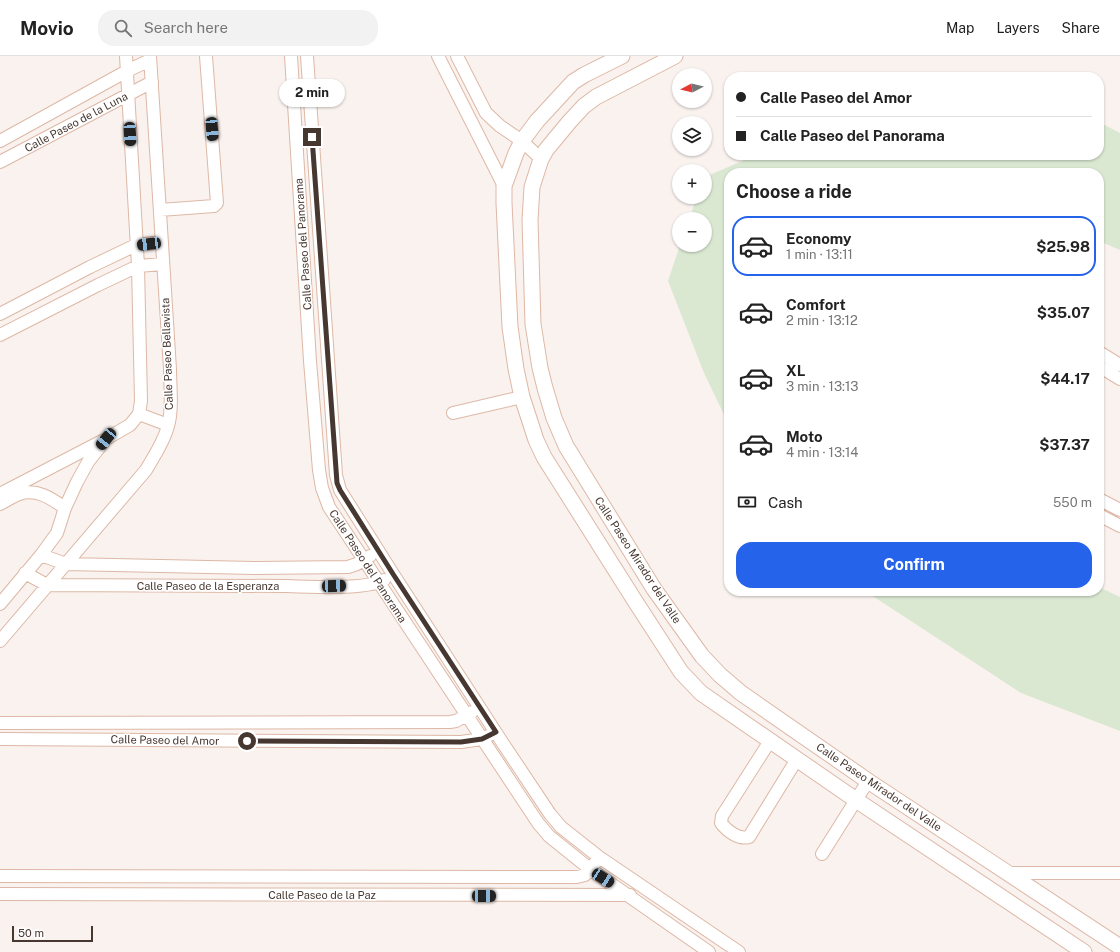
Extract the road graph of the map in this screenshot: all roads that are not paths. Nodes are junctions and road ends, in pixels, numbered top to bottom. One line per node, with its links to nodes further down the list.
1 (126, 56): 10 (street)
2 (206, 56): 18 (street)
3 (290, 56): 41 (street, Calle Paseo del Panorama)
4 (307, 56): 39 (street, Calle Paseo del Panorama)
5 (438, 56): 17 (street)
6 (457, 56): 14 (street)
7 (622, 56): 14 (street, Calle Paseo Mirador del Valle)
8 (676, 56): 15 (street, Calle Paseo Mirador del Valle)
9 (150, 58): 10 (street, Calle Paseo de la Luna); 11 (street, Calle Paseo Bellavista)
10 (127, 71): 12 (street); 13 (street, Calle Paseo de la Luna)
11 (152, 82): 12 (street, Calle Paseo de la Luna); 18 (street, Calle Paseo Bellavista)
12 (128, 94): 16 (street, Calle Paseo de la Luna); 20 (street)
13 (0, 141)
14 (522, 141): 15 (street); 17 (street, Calle Paseo Mirador del Valle)
15 (541, 158): 47 (street, Calle Paseo Mirador del Valle)
16 (0, 162)
17 (504, 186): 27 (street, Calle Paseo Mirador del Valle)
18 (160, 210): 19 (street, Calle Paseo Bellavista)
19 (162, 242): 20 (street); 21 (street, Calle Paseo Bellavista)
20 (136, 245): 22 (street); 23 (street)
21 (163, 264): 22 (street); 30 (street, Calle Paseo Bellavista)
22 (138, 266): 24 (street); 29 (street)
23 (0, 314)
24 (0, 335)
25 (1109, 365): 26 (street)
26 (1120, 379)
27 (522, 397): 28 (street); 48 (street, Calle Paseo Mirador del Valle)
28 (453, 413)
29 (139, 414): 30 (street); 31 (street)
30 (168, 425): 42 (street, Calle Paseo Bellavista)
31 (106, 439): 32 (street); 35 (street)
32 (0, 494)
33 (1104, 502): 36 (street)
34 (0, 504): 35 (street)
35 (65, 508): 40 (street)
36 (1120, 510)
37 (1104, 517): 38 (street)
38 (1119, 524)
39 (378, 550): 41 (street, Calle Paseo de la Esperanza); 44 (street, Calle Paseo del Panorama)
40 (41, 555): 42 (street, Calle Paseo de la Esperanza); 43 (street)
41 (365, 560): 42 (street, Calle Paseo de la Esperanza); 45 (street, Calle Paseo del Panorama)
42 (66, 564): 46 (street, Calle Paseo Bellavista)
43 (25, 573): 46 (street, Calle Paseo de la Esperanza); 49 (street)
44 (393, 574): 45 (street, Calle Paseo de la Esperanza); 51 (street, Calle Paseo del Panorama)
45 (378, 583): 46 (street, Calle Paseo de la Esperanza); 52 (street, Calle Paseo del Panorama)
46 (47, 585): 50 (street, Calle Paseo Bellavista)
47 (654, 589): 48 (street); 59 (street, Calle Paseo Mirador del Valle)
48 (635, 601): 57 (street, Calle Paseo Mirador del Valle)
49 (0, 604)
50 (0, 641)
51 (480, 706): 52 (street, Calle Paseo del Amor); 54 (street, Calle Paseo del Panorama)
52 (467, 715): 53 (street, Calle Paseo del Amor); 56 (street, Calle Paseo del Panorama)
53 (0, 723)
54 (496, 732): 56 (street, Calle Paseo del Amor); 62 (street, Calle Paseo del Panorama)
55 (0, 739): 56 (street, Calle Paseo del Amor)
56 (482, 739): 63 (street, Calle Paseo del Panorama)
57 (770, 741): 58 (street, Calle Paseo Mirador del Valle); 58 (street)
58 (797, 759): 60 (street, Calle Paseo Mirador del Valle)
59 (868, 781): 60 (street); 64 (street, Calle Paseo Mirador del Valle)
60 (856, 800): 61 (street); 73 (street, Calle Paseo Mirador del Valle)
61 (822, 854)
62 (599, 857): 63 (street, Calle Paseo de la Paz); 67 (street, Calle Paseo del Panorama)
63 (590, 869): 66 (street, Calle Paseo de la Paz); 69 (street, Calle Paseo del Panorama)
64 (1009, 873): 65 (street); 70 (street, Calle Paseo Mirador del Valle)
65 (1120, 873)
66 (0, 876)
67 (638, 884): 69 (street); 72 (street, Calle Paseo del Panorama)
68 (0, 894): 69 (street, Calle Paseo de la Paz)
69 (630, 896): 71 (street, Calle Paseo del Panorama)
70 (1120, 947)
71 (709, 952)
72 (739, 952)
73 (1084, 952)

